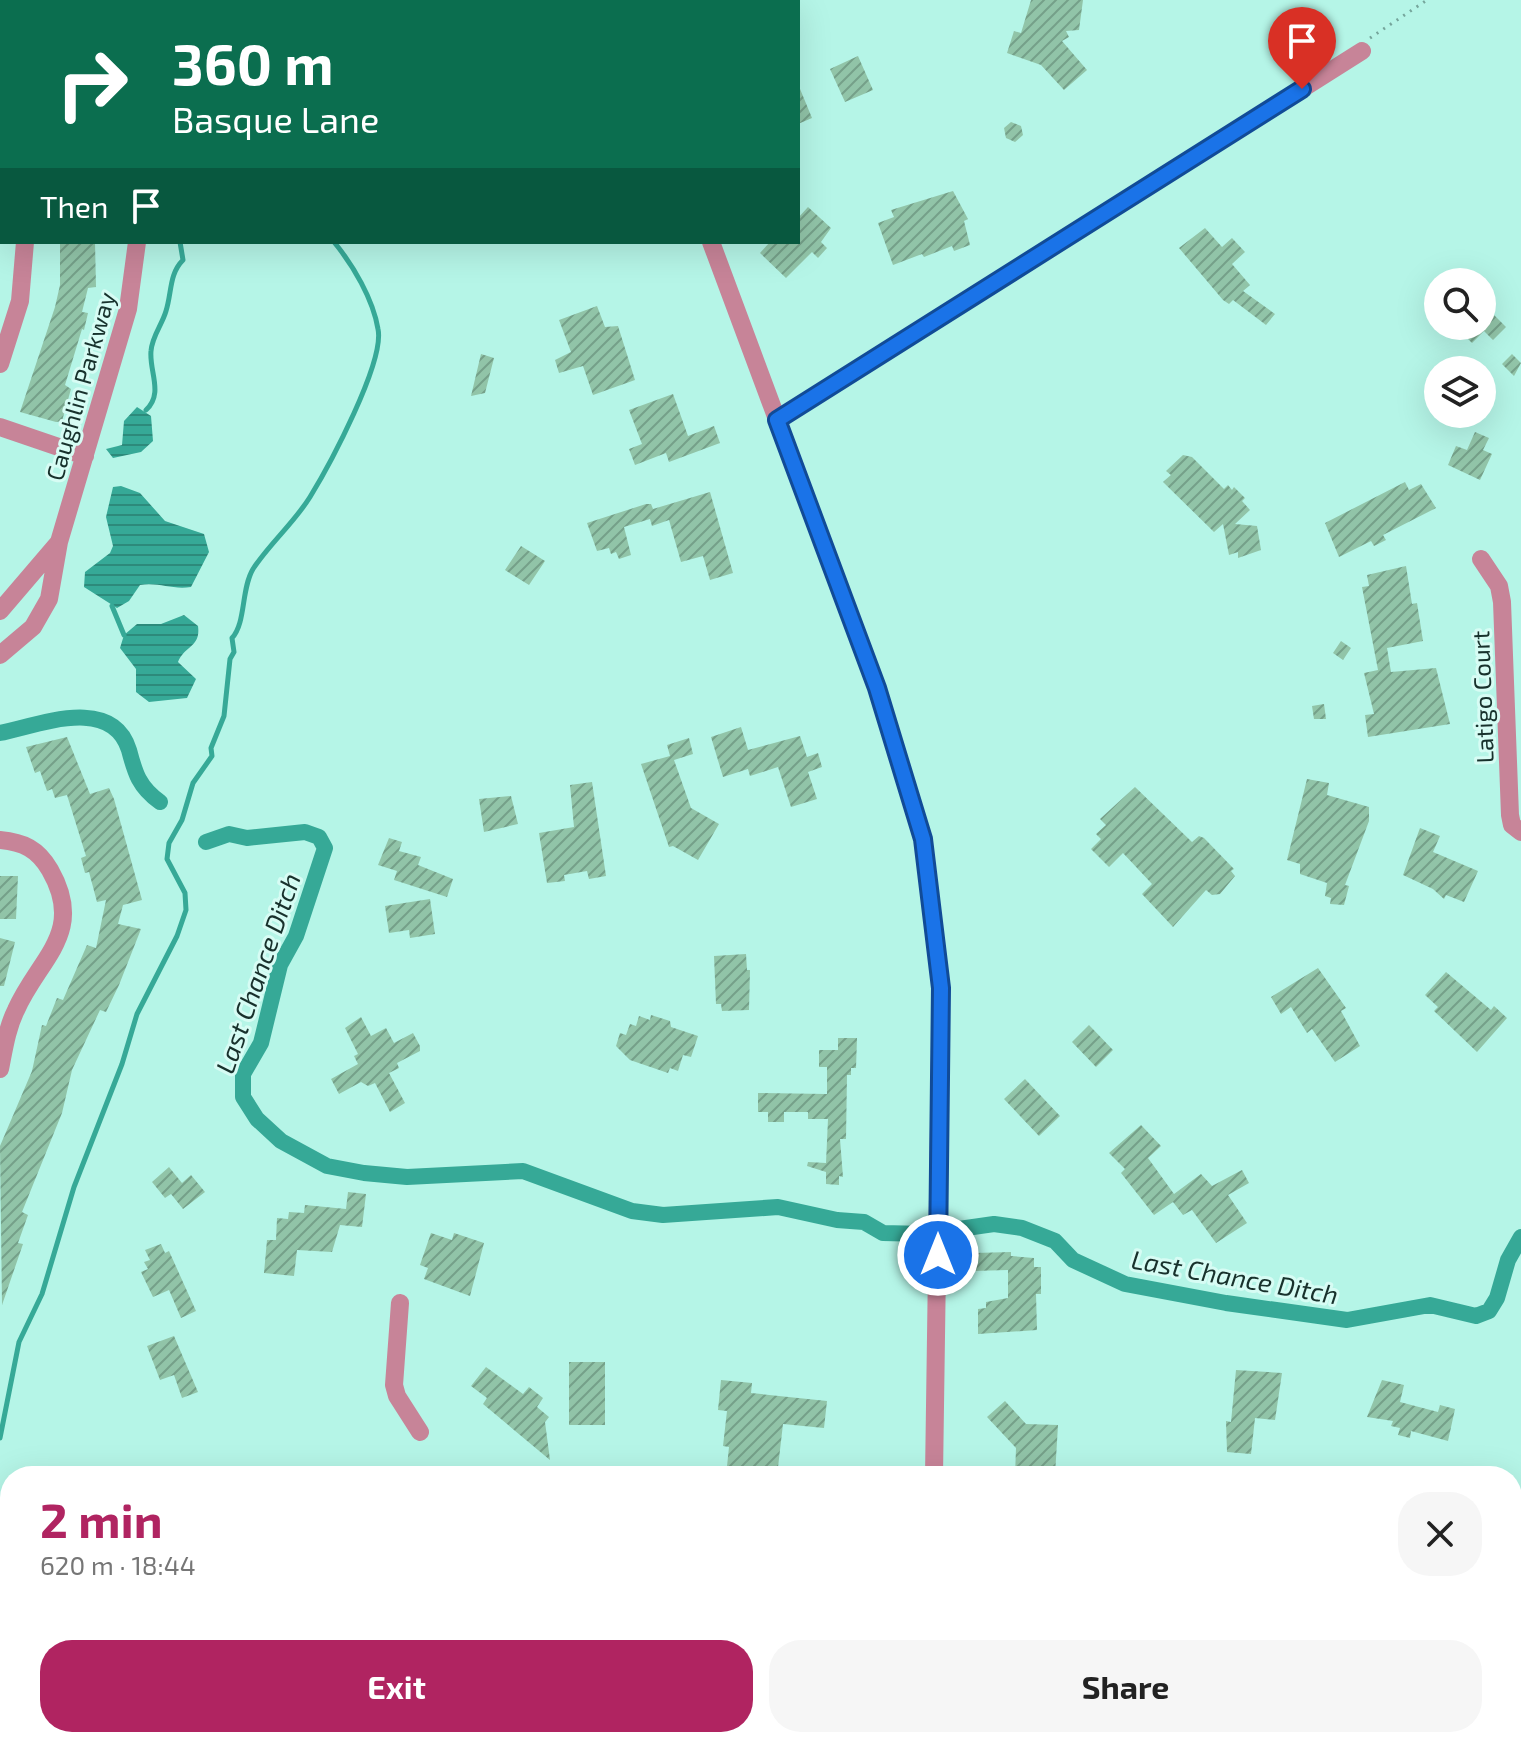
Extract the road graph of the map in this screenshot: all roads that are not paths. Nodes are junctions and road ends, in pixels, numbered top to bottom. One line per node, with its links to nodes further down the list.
1 (1362, 51): 6 (street)
2 (25, 244): 5 (street)
3 (137, 244): 8 (street, Caughlin Parkway)
4 (712, 244): 6 (street)
5 (0, 364)
6 (777, 420): 18 (street)
7 (0, 427): 8 (street)
8 (85, 456): 9 (street, Caughlin Parkway)
9 (59, 542): 11 (street, Caughlin Parkway); 12 (street, Caughlin Parkway)
10 (1481, 559): 13 (street, Latigo Court)
11 (0, 611)
12 (0, 655)
13 (1521, 832)
14 (0, 840): 15 (street)
15 (0, 1069)
16 (400, 1303): 17 (street)
17 (420, 1432)
18 (934, 1466)

